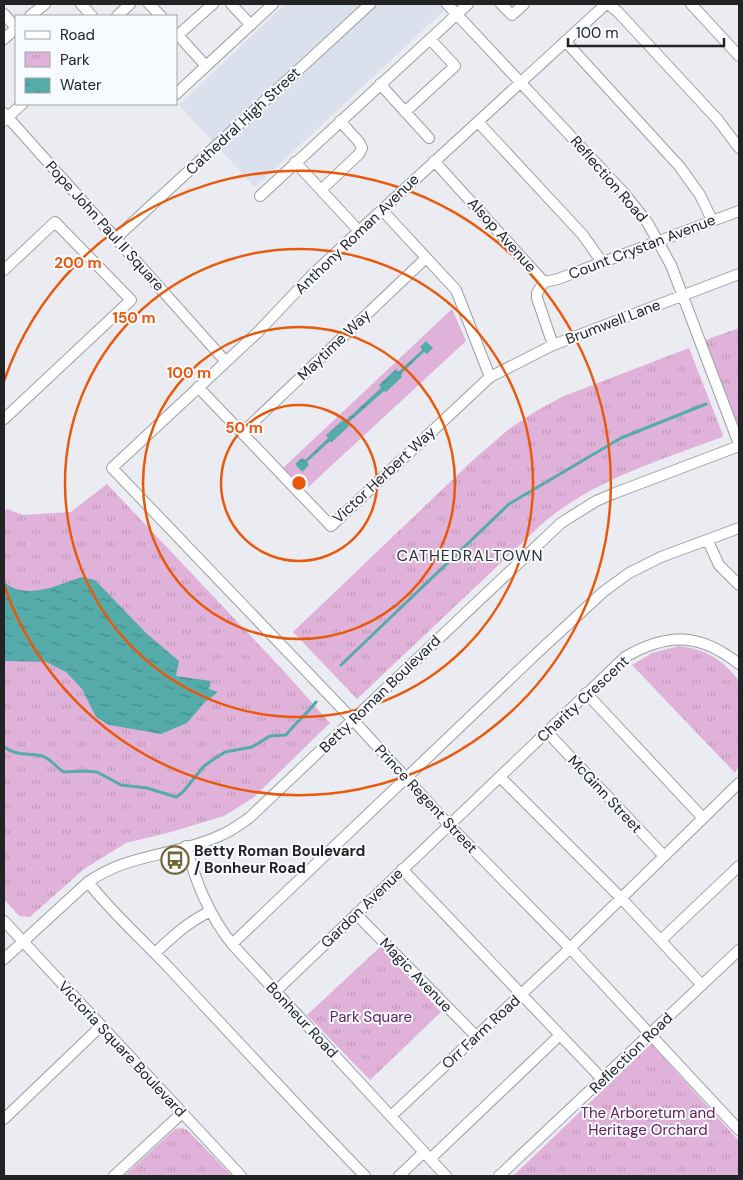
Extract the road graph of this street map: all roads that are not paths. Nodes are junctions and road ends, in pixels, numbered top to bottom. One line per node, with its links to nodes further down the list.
1 (45, 4): 17 (street)
2 (81, 4): 18 (street)
3 (130, 4): 19 (street)
4 (149, 4): 20 (street)
5 (213, 4): 24 (street)
6 (231, 4): 21 (street)
7 (273, 4): 21 (street)
8 (370, 4): 49 (street, Cathedral High Street)
9 (447, 4): 15 (street, Reflection Road)
10 (468, 4): 15 (street)
11 (501, 4): 12 (street)
12 (524, 4)
13 (607, 4): 28 (street, Anthony Roman Avenue); 40 (street)
14 (691, 4): 29 (street)
15 (457, 13): 27 (street); 31 (street, Reflection Road)
16 (4, 14): 22 (street)
17 (31, 15)
18 (91, 15)
19 (118, 15)
20 (160, 15)
21 (251, 25): 30 (street)
22 (15, 27)
23 (15, 29): 26 (street)
24 (178, 33)
25 (178, 35): 30 (street)
26 (4, 39)
27 (430, 39): 32 (street); 35 (street)
28 (565, 41): 31 (street, Anthony Roman Avenue); 47 (street)
29 (739, 56)
30 (206, 66): 33 (street)
31 (521, 81): 38 (street, Anthony Roman Avenue); 50 (street, Reflection Road)
32 (380, 84): 35 (street); 37 (street)
33 (178, 92)
34 (21, 105): 36 (street)
35 (405, 112): 39 (street)
36 (5, 117): 49 (street, Pope John Paul II Square)
37 (340, 121): 42 (street); 43 (street)
38 (478, 122): 41 (street, Anthony Roman Avenue); 52 (street)
39 (429, 138)
40 (739, 148)
41 (434, 161): 45 (street, Anthony Roman Avenue); 55 (street, Alsop Avenue)
42 (295, 162): 43 (street); 44 (street)
43 (321, 190): 48 (street)
44 (260, 196)
45 (382, 210): 48 (street, Anthony Roman Avenue); 51 (street)
46 (739, 211): 47 (street, Count Crystan Avenue)
47 (712, 220): 50 (street, Count Crystan Avenue)
48 (359, 231): 58 (street, Anthony Roman Avenue)
49 (116, 238): 58 (street, Pope John Paul II Square)
50 (658, 241): 52 (street, Count Crystan Avenue); 56 (street, Reflection Road)
51 (426, 258): 59 (street); 62 (street, Maytime Way)
52 (602, 262): 55 (street, Count Crystan Avenue)
53 (4, 270): 61 (street)
54 (739, 274): 56 (street, Brumwell Lane)
55 (544, 282): 57 (street, Alsop Avenue)
56 (682, 295): 57 (street, Brumwell Lane); 63 (street, Reflection Road)
57 (553, 344): 59 (street, Brumwell Lane)
58 (226, 362): 60 (street, Anthony Roman Avenue)
59 (490, 377): 62 (street, Victor Herbert Way)
60 (198, 387): 62 (street, Victor Herbert Way); 64 (street, Anthony Roman Avenue)
61 (4, 419)
62 (242, 433)
63 (739, 445): 70 (street, Betty Roman Boulevard)
64 (112, 468): 70 (street, Prince Regent Street)
65 (739, 528): 66 (street)
66 (708, 541): 67 (street); 73 (street)
67 (739, 585)
68 (739, 664): 69 (street, Charity Crescent)
69 (586, 693): 71 (street, Charity Crescent); 75 (street)
70 (353, 720): 73 (street, Prince Regent Street); 77 (street, Betty Roman Boulevard)
71 (547, 732): 72 (street, Charity Crescent); 78 (street, McGinn Street)
72 (500, 777): 76 (street, Charity Crescent); 82 (street)
73 (406, 778): 76 (street, Prince Regent Street); 88 (street)
74 (739, 783): 75 (street)
75 (703, 818): 78 (street)
76 (450, 826): 80 (street, Gardon Avenue); 89 (street, Prince Regent Street)
77 (186, 846): 81 (street, Betty Roman Boulevard); 83 (street, Bonheur Road)
78 (664, 856): 82 (street)
79 (739, 866): 86 (street)
80 (402, 869): 84 (street, Gardon Avenue); 95 (street)
81 (88, 882): 87 (street, Betty Roman Boulevard); 91 (street)
82 (621, 898): 86 (street); 89 (street)
83 (209, 912): 88 (street, Bonheur Road); 91 (street)
84 (356, 914): 94 (street, Gardon Avenue); 99 (street, Magic Avenue)
85 (4, 922): 87 (street, Victoria Square Boulevard)
86 (661, 940): 93 (street)
87 (23, 942): 92 (street, Betty Roman Boulevard); 96 (street, Victoria Square Boulevard)
88 (232, 944): 94 (street, Bonheur Road)
89 (570, 948): 95 (street, Orr Farm Road); 98 (street, Prince Regent Street)
90 (739, 950): 93 (street, Reflection Road)
91 (156, 953): 108 (street)
92 (4, 959)
93 (702, 985): 98 (street, Reflection Road)
94 (276, 991): 102 (street, Bonheur Road)
95 (520, 995): 97 (street); 99 (street, Orr Farm Road)
96 (101, 1026): 101 (street, Victoria Square Boulevard); 103 (street)
97 (560, 1035): 100 (street); 105 (street)
98 (650, 1035): 100 (street, Reflection Road); 104 (street, Prince Regent Street)
99 (476, 1036): 102 (street, Orr Farm Road)
100 (603, 1080): 111 (street, Reflection Road)
101 (182, 1113): 106 (street); 107 (street, Victoria Square Boulevard)
102 (391, 1116): 105 (street, Bonheur Road)
103 (4, 1119)
104 (739, 1130)
105 (427, 1156): 109 (street); 110 (street, Bonheur Road)
106 (114, 1176)
107 (242, 1176)
108 (365, 1176)
109 (399, 1176)
110 (446, 1176)
111 (499, 1176)

